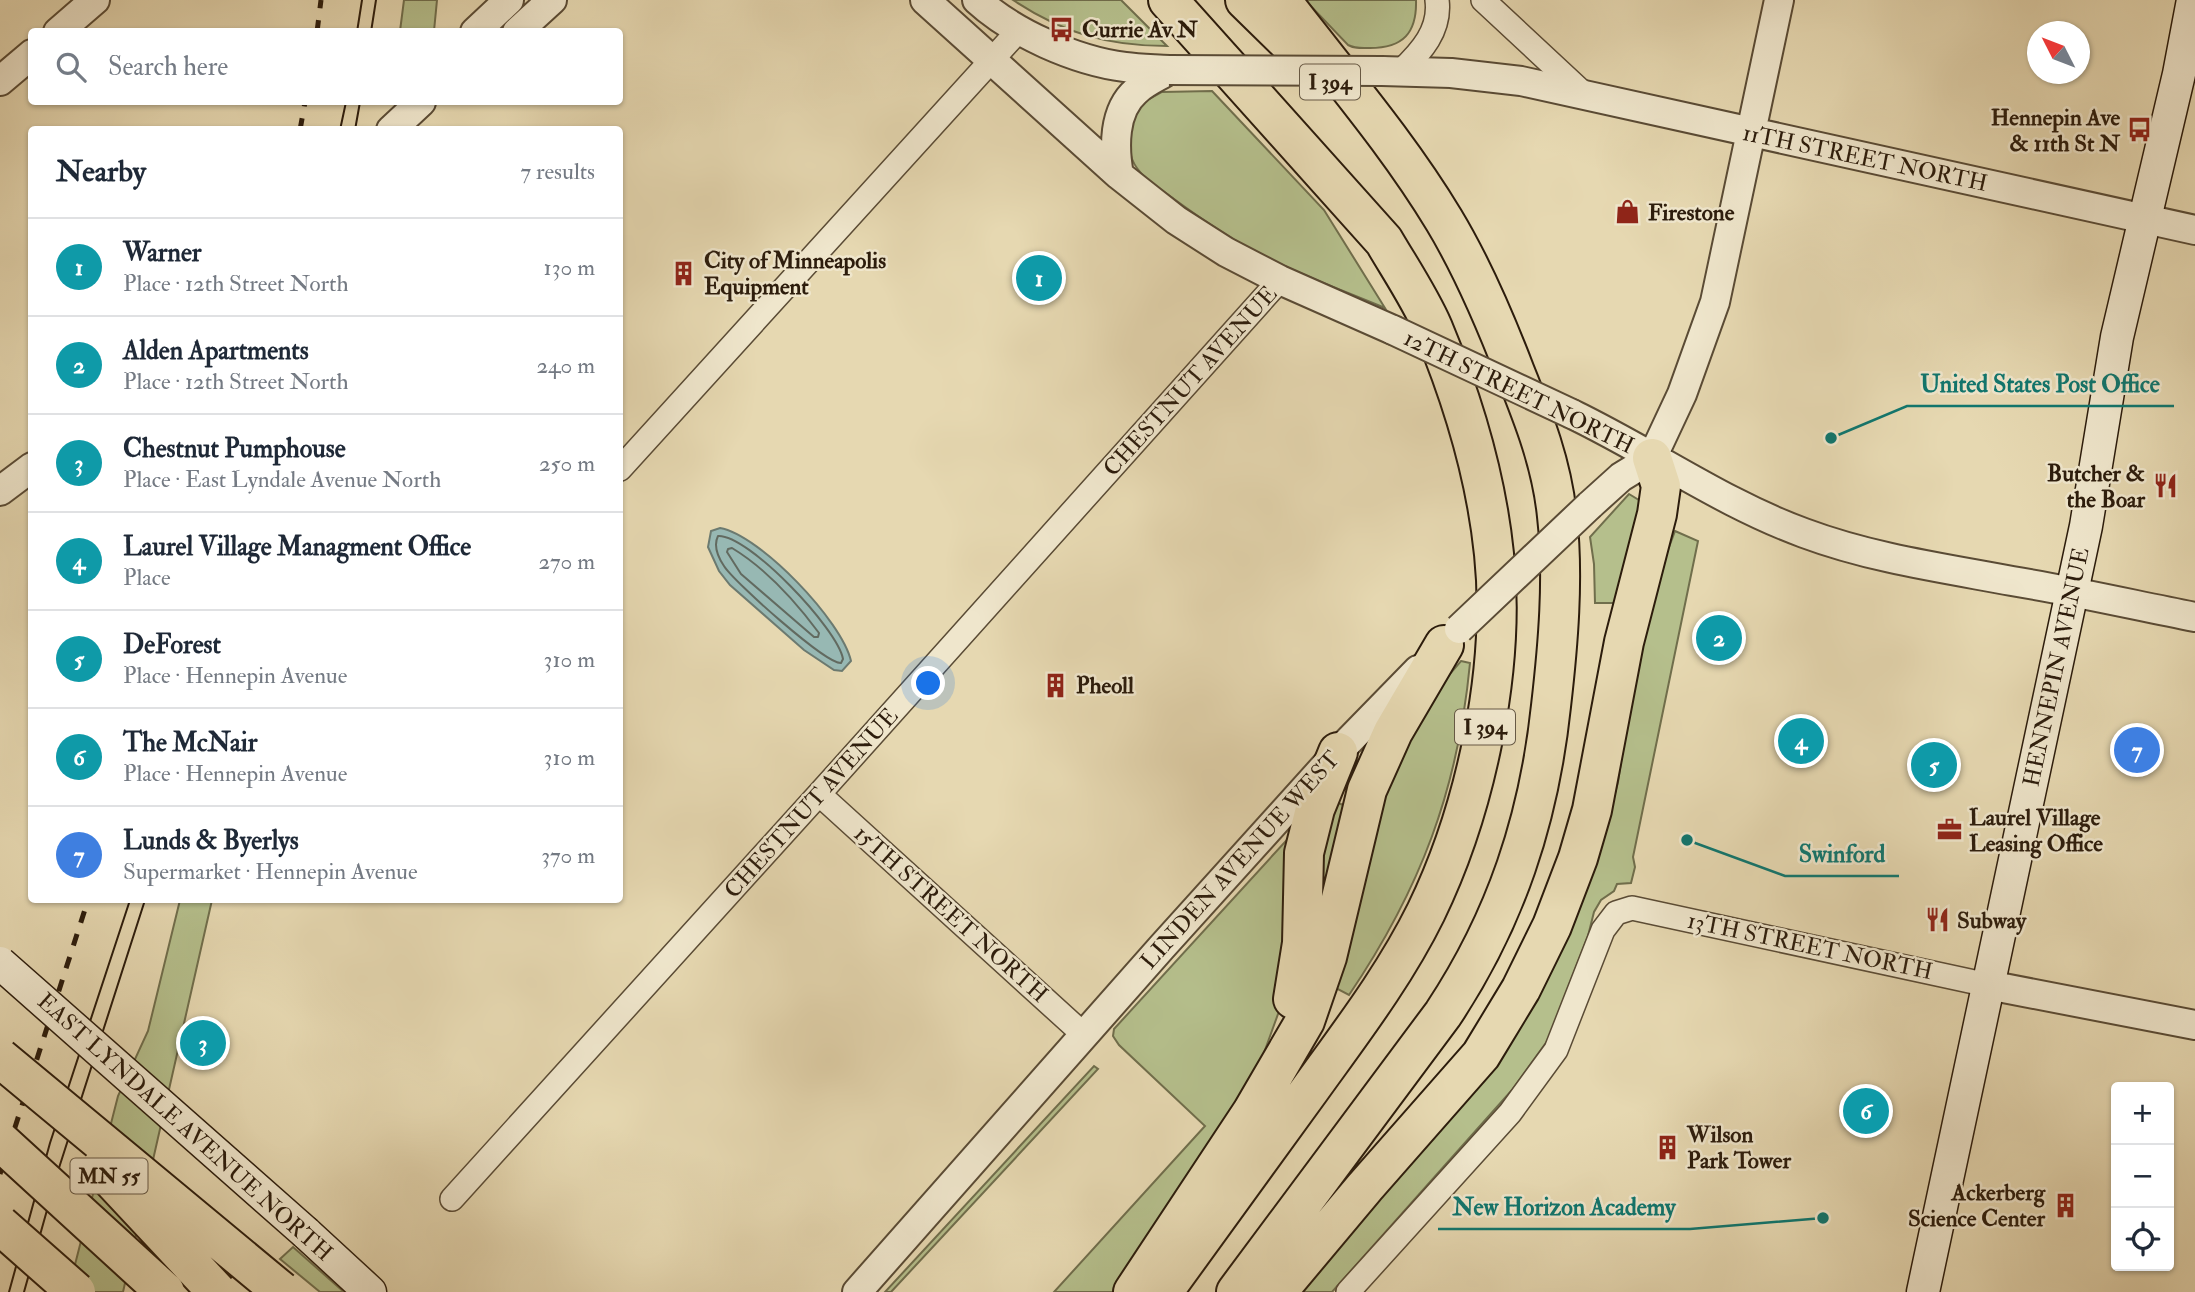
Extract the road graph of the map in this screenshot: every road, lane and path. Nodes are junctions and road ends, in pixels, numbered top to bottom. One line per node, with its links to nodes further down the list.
1 (95, 0): 14 (street)
2 (509, 0): 15 (street)
3 (552, 0): 16 (street)
4 (925, 0): 19 (street, 12TH STREET NORTH)
5 (977, 0): 17 (street)
6 (1138, 0): 26 (highway)
7 (1168, 0): 26 (highway, I 394)
8 (1245, 0): 28 (highway, I 394)
9 (1281, 0): 28 (highway)
10 (1437, 0): 21 (street)
11 (1483, 0): 23 (street, 11TH STREET NORTH)
12 (1779, 0): 27 (street)
13 (2193, 0): 30 (main road, HENNEPIN AVENUE)
14 (63, 28)
15 (479, 28)
16 (521, 28)
17 (1019, 30): 19 (street); 20 (street)
18 (28, 57): 22 (street)
19 (991, 61): 29 (street, 12TH STREET NORTH); 34 (street)
20 (1169, 71): 21 (street, 11TH STREET NORTH, bridge); 29 (street)
21 (1392, 71): 23 (street, 11TH STREET NORTH)
22 (0, 80)
23 (1586, 95): 27 (street, 11TH STREET NORTH)
24 (418, 105): 25 (street)
25 (395, 126)
26 (1286, 129): 59 (highway, I 394)
27 (1752, 134): 30 (street, 11TH STREET NORTH); 33 (street)
28 (1410, 168): 60 (highway, I 394)
29 (1119, 175): 32 (street, 12TH STREET NORTH)
30 (2144, 220): 31 (street, 11TH STREET NORTH); 37 (main road, HENNEPIN AVENUE)
31 (2195, 230)
32 (1280, 280): 33 (street, 12TH STREET NORTH, bridge); 41 (street, CHESTNUT AVENUE)
33 (1652, 458): 37 (street, 12TH STREET NORTH); 39 (street, LINDEN AVENUE WEST, bridge); 61 (highway)
34 (623, 466)
35 (28, 470): 36 (street)
36 (0, 491)
37 (2072, 593): 38 (street, 12TH STREET NORTH); 43 (main road, HENNEPIN AVENUE)
38 (2195, 617)
39 (1452, 637): 40 (street, LINDEN AVENUE WEST); 47 (highway)
40 (1338, 752): 45 (street, LINDEN AVENUE WEST); 47 (highway)
41 (819, 794): 45 (street, 15TH STREET NORTH); 49 (street, CHESTNUT AVENUE)
42 (0, 963): 56 (main road, EAST LYNDALE AVENUE NORTH, bridge)
43 (1988, 985): 44 (street); 51 (street, 13TH STREET NORTH); 62 (main road, HENNEPIN AVENUE)
44 (2195, 1025)
45 (1083, 1034): 57 (street, LINDEN AVENUE WEST)
46 (0, 1059): 54 (highway, MN 55, bridge); 55 (highway, bridge)
47 (1252, 1112): 58 (highway)
48 (0, 1140): 53 (highway, bridge)
49 (452, 1199)
50 (0, 1226): 52 (highway, bridge)
51 (1359, 1288)
52 (76, 1292)
53 (165, 1292)
54 (217, 1292)
55 (282, 1292)
56 (370, 1292)
57 (857, 1292)
58 (1133, 1292)
59 (1163, 1292)
60 (1236, 1292)
61 (1277, 1292)
62 (1923, 1292)

